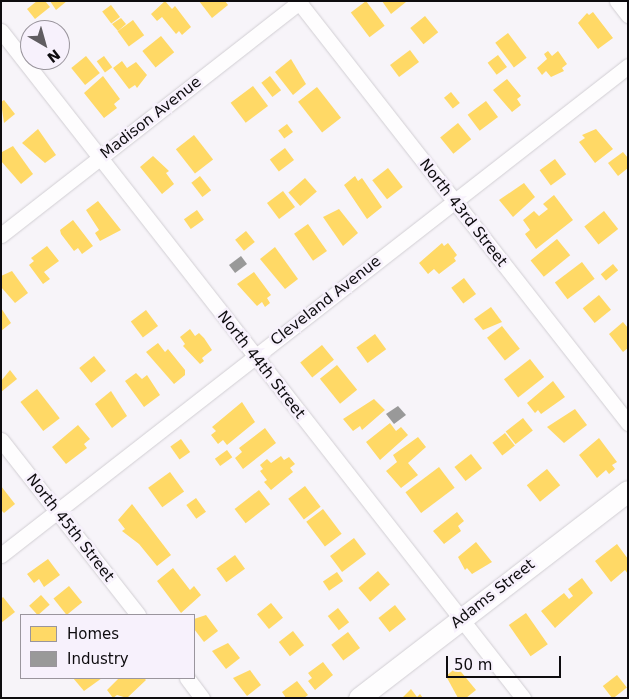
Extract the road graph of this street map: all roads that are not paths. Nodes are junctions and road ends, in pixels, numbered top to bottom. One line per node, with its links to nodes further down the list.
1 (617, 1): 3 (street)
2 (299, 2): 6 (street, Madison Avenue); 7 (street, North 43rd Street)
3 (628, 15)
4 (1, 31): 6 (street, North 44th Street)
5 (628, 66): 7 (street, Cleveland Avenue)
6 (100, 158): 8 (street, Madison Avenue); 9 (street, North 44th Street)
7 (454, 202): 9 (street, Cleveland Avenue); 10 (street, North 43rd Street)
8 (1, 235)
9 (254, 357): 13 (street, Cleveland Avenue); 16 (street, North 44th Street)
10 (628, 424)
11 (1, 440): 13 (street, North 45th Street)
12 (628, 491): 16 (main road, Adams Street)
13 (57, 512): 14 (street, Cleveland Avenue); 15 (street, North 45th Street)
14 (1, 555)
15 (137, 614)
16 (461, 620): 19 (main road, Adams Street); 20 (street, North 44th Street)
17 (188, 679): 18 (street)
18 (202, 698)
19 (359, 698)
20 (523, 698)

